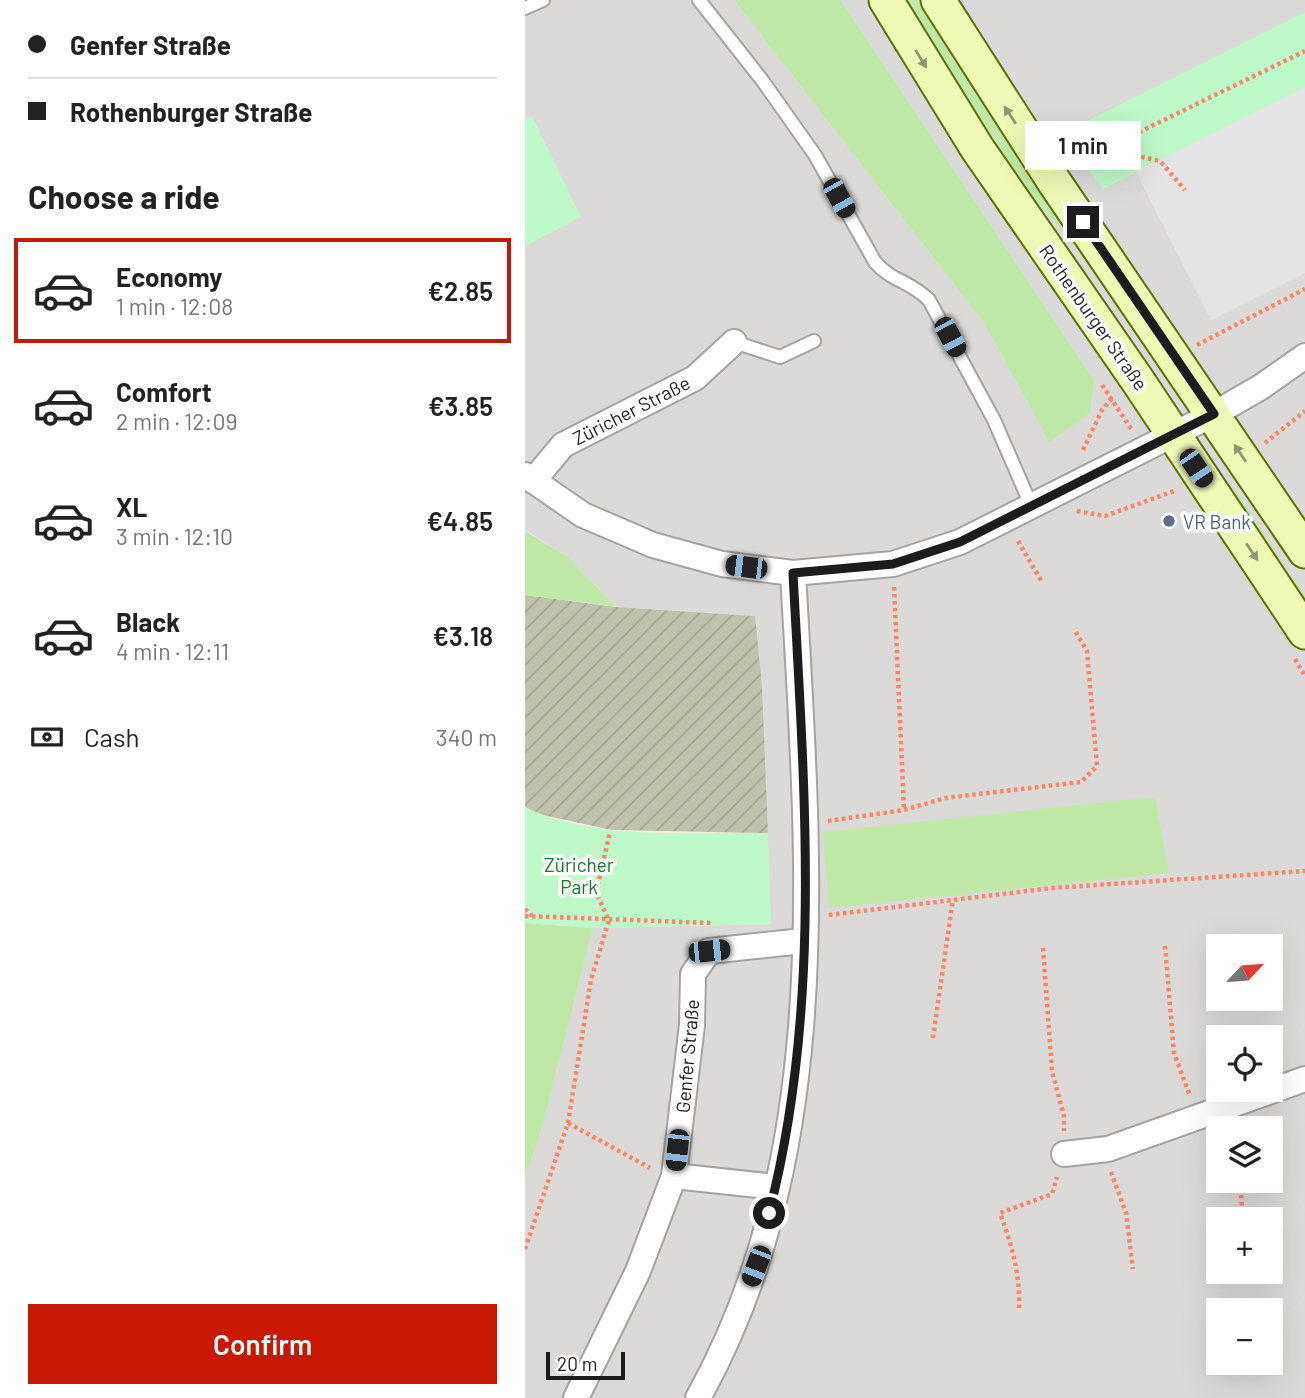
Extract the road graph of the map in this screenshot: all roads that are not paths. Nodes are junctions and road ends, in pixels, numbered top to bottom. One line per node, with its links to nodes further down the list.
1 (543, 0): 5 (lane)
2 (699, 0): 12 (lane)
3 (886, 0): 10 (main road, Rothenburger Straße, one-way to 10)
4 (938, 0): 9 (main road, one-way to 4)
5 (525, 8)
6 (814, 341): 7 (lane)
7 (734, 342): 11 (street, Züricher Straße)
8 (1305, 356): 9 (street, Züricher Straße)
9 (1214, 414): 10 (street, Züricher Straße); 13 (main road, one-way to 9)
10 (1173, 434): 12 (street, Züricher Straße); 15 (main road, Rothenburger Straße, one-way to 15)
11 (529, 478): 14 (street, Züricher Straße)
12 (1033, 504): 14 (street, Züricher Straße)
13 (1305, 551)
14 (793, 573): 16 (street)
15 (1305, 632)
16 (803, 930): 19 (street, Genfer Straße); 20 (street)
17 (1305, 1079): 18 (street)
18 (1064, 1154)
19 (674, 1175): 20 (street); 21 (street, Genfer Straße)
20 (776, 1187): 22 (street)
21 (576, 1398)
22 (698, 1398)

